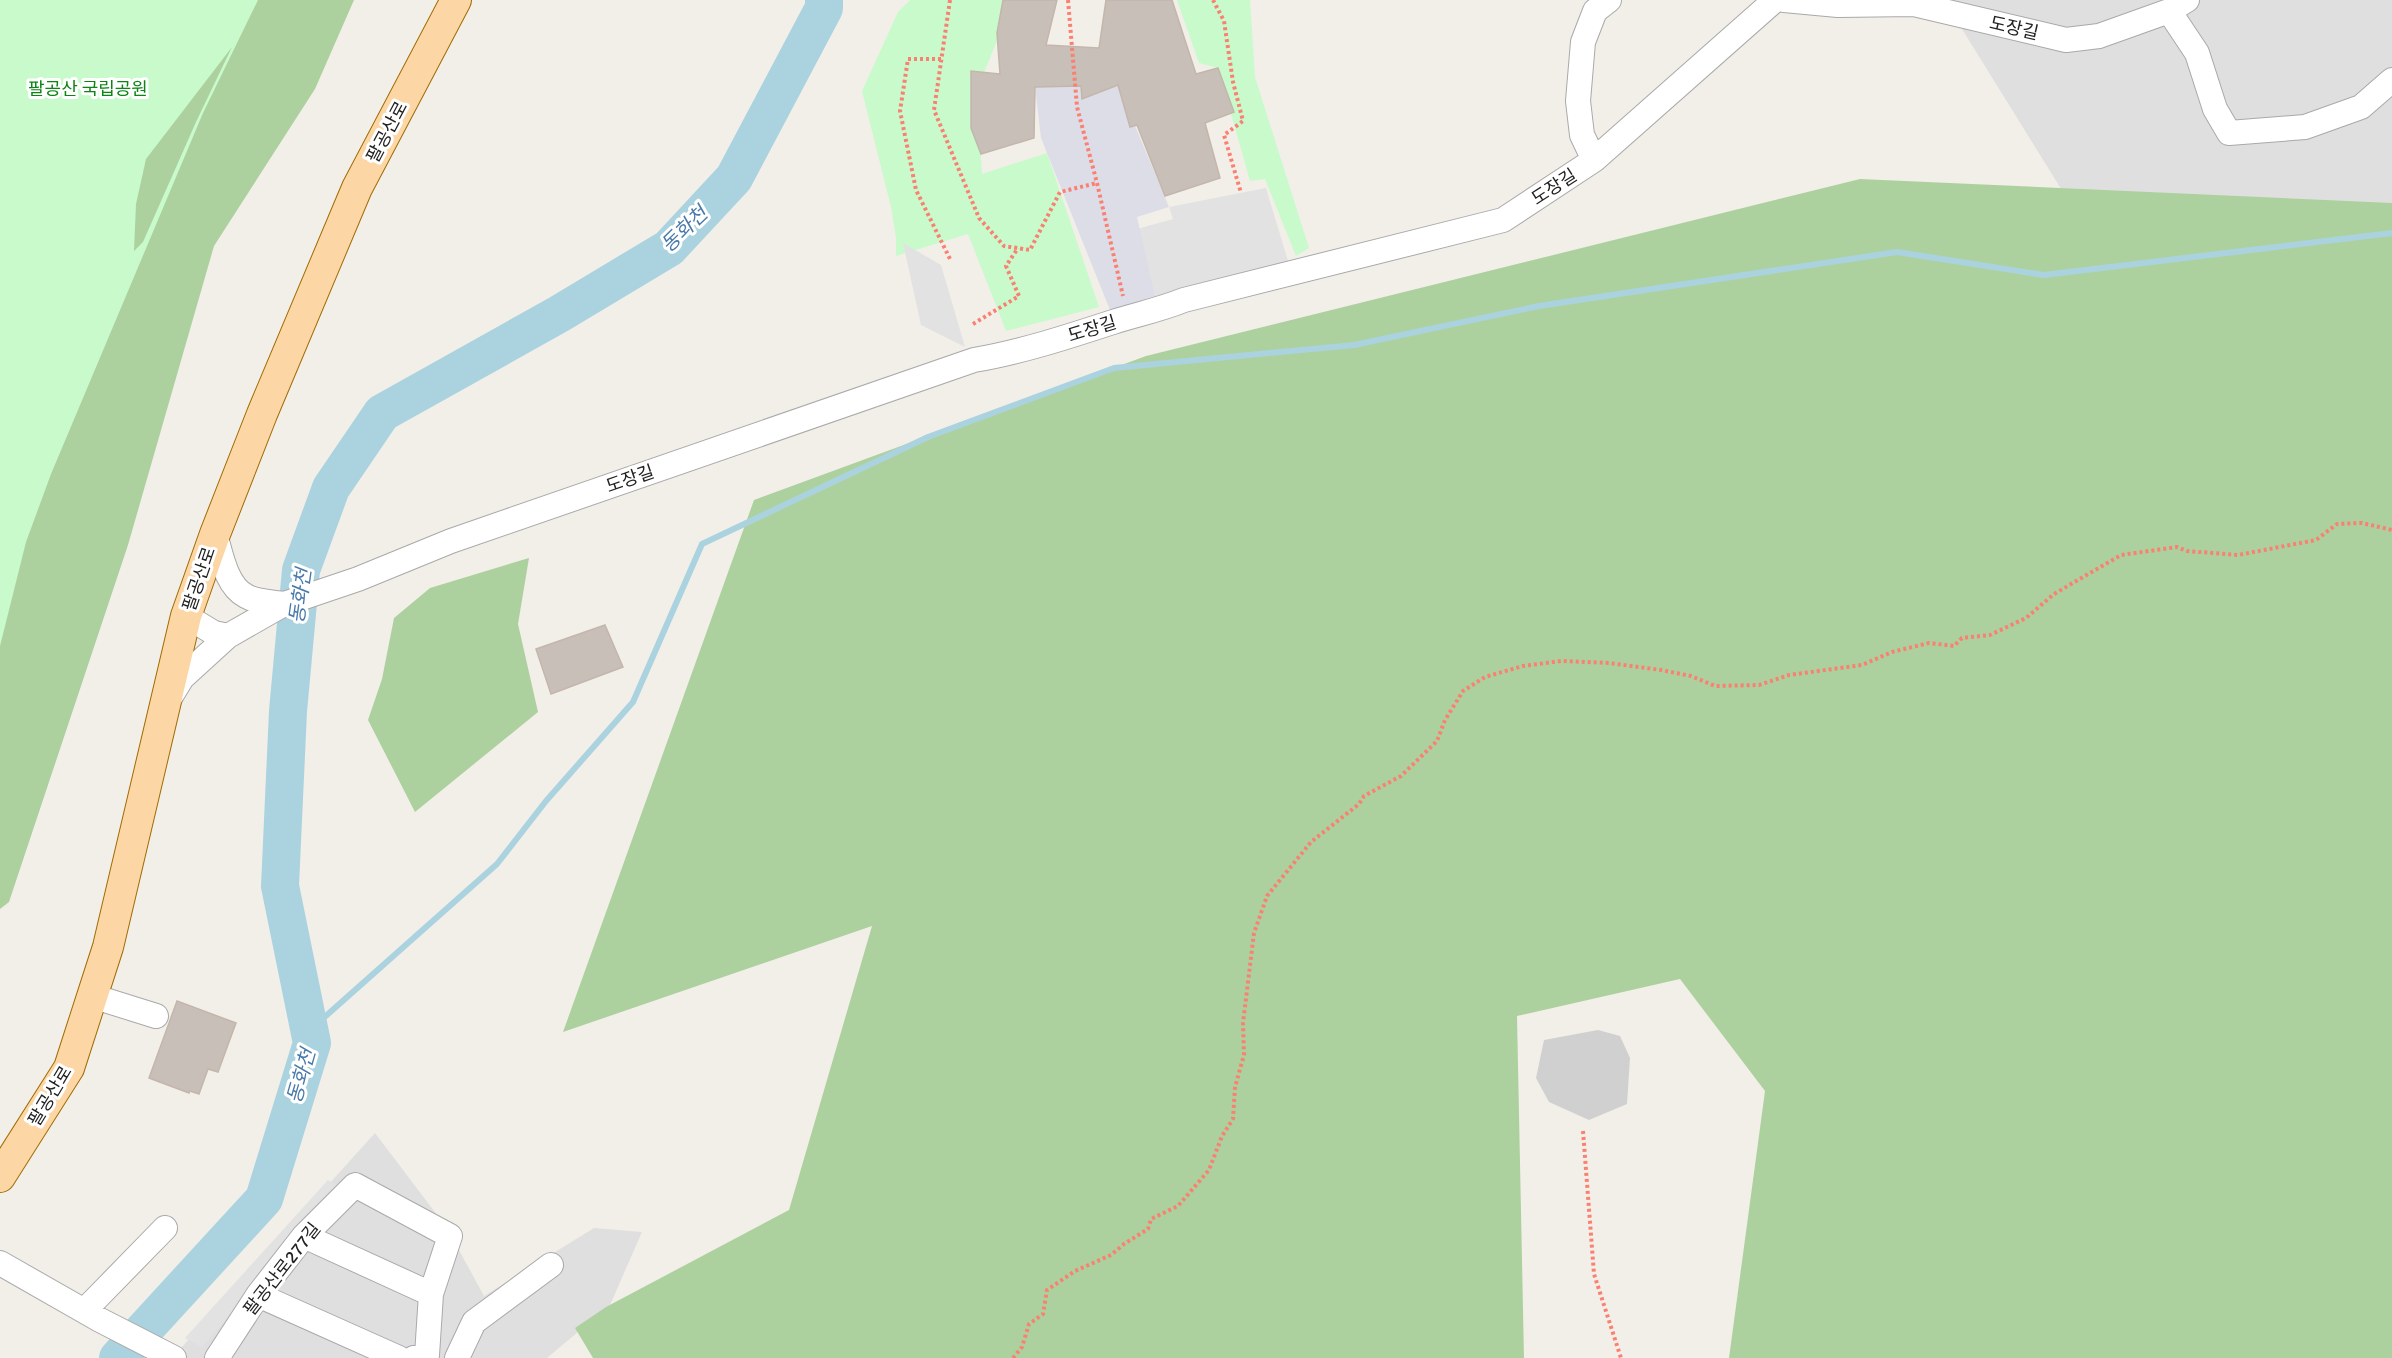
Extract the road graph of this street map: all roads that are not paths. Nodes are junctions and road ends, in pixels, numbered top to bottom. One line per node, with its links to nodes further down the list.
1 (456, 0): 8 (main road, 팔공산로)
2 (1609, 0): 7 (street)
3 (1775, 0): 7 (street, 도장길)
4 (1784, 0): 5 (street, 도장길)
5 (2178, 5): 6 (street, 도장길)
6 (2392, 80)
7 (1594, 160): 9 (street, 도장길)
8 (215, 534): 9 (street); 10 (main road, 팔공산로)
9 (284, 604): 11 (street, 도장길)
10 (186, 616): 11 (street); 12 (main road, 팔공산로)
11 (236, 630): 12 (street, 도장길)
12 (163, 708): 13 (main road, 팔공산로)
13 (92, 996): 14 (street); 15 (main road, 팔공산로)
14 (156, 1016)
15 (0, 1177)
16 (165, 1228): 22 (street)
17 (304, 1236): 20 (street); 20 (street, 팔공산로277길); 21 (street, 팔공산로277길)
18 (0, 1263): 22 (street)
19 (551, 1265): 27 (street)
20 (431, 1294): 26 (street)
21 (258, 1295): 24 (street, 팔공산로277길); 25 (street)
22 (92, 1316): 23 (street)
23 (173, 1358)
24 (217, 1358)
25 (399, 1358)
26 (414, 1358)
27 (457, 1358)

